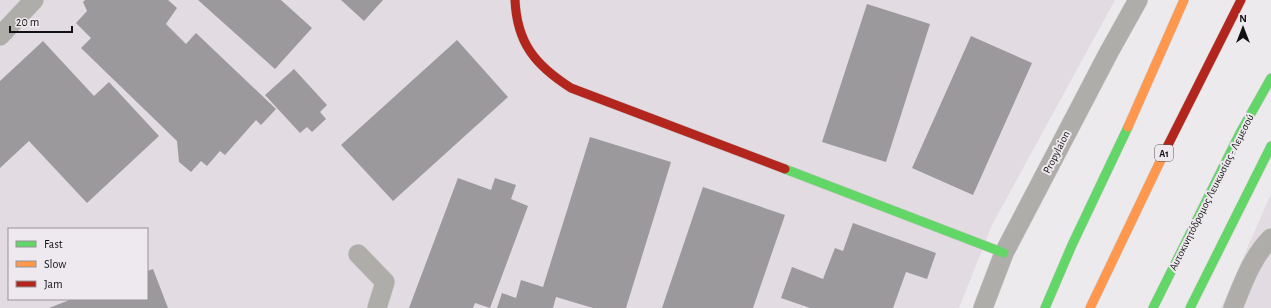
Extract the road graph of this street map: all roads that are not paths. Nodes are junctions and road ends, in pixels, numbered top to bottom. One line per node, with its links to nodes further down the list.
1 (34, 0): 7 (street)
2 (515, 0): 12 (main road)
3 (1138, 0): 12 (street, Propylaion)
4 (1184, 0): 9 (main road)
5 (1194, 0): 9 (main road)
6 (1241, 0): 17 (main road, A1)
7 (0, 36)
8 (1271, 78): 18 (main road, Αυτοκινητόδρομος Λευκωσίας - Λεμεσού)
9 (1150, 80): 16 (main road)
10 (1271, 146): 19 (main road)
11 (1271, 238): 20 (street)
12 (1004, 253): 15 (street, Propylaion)
13 (358, 254): 14 (street)
14 (377, 308)
15 (983, 308)
16 (1045, 308)
17 (1090, 308)
18 (1153, 308)
19 (1190, 308)
20 (1233, 308)

